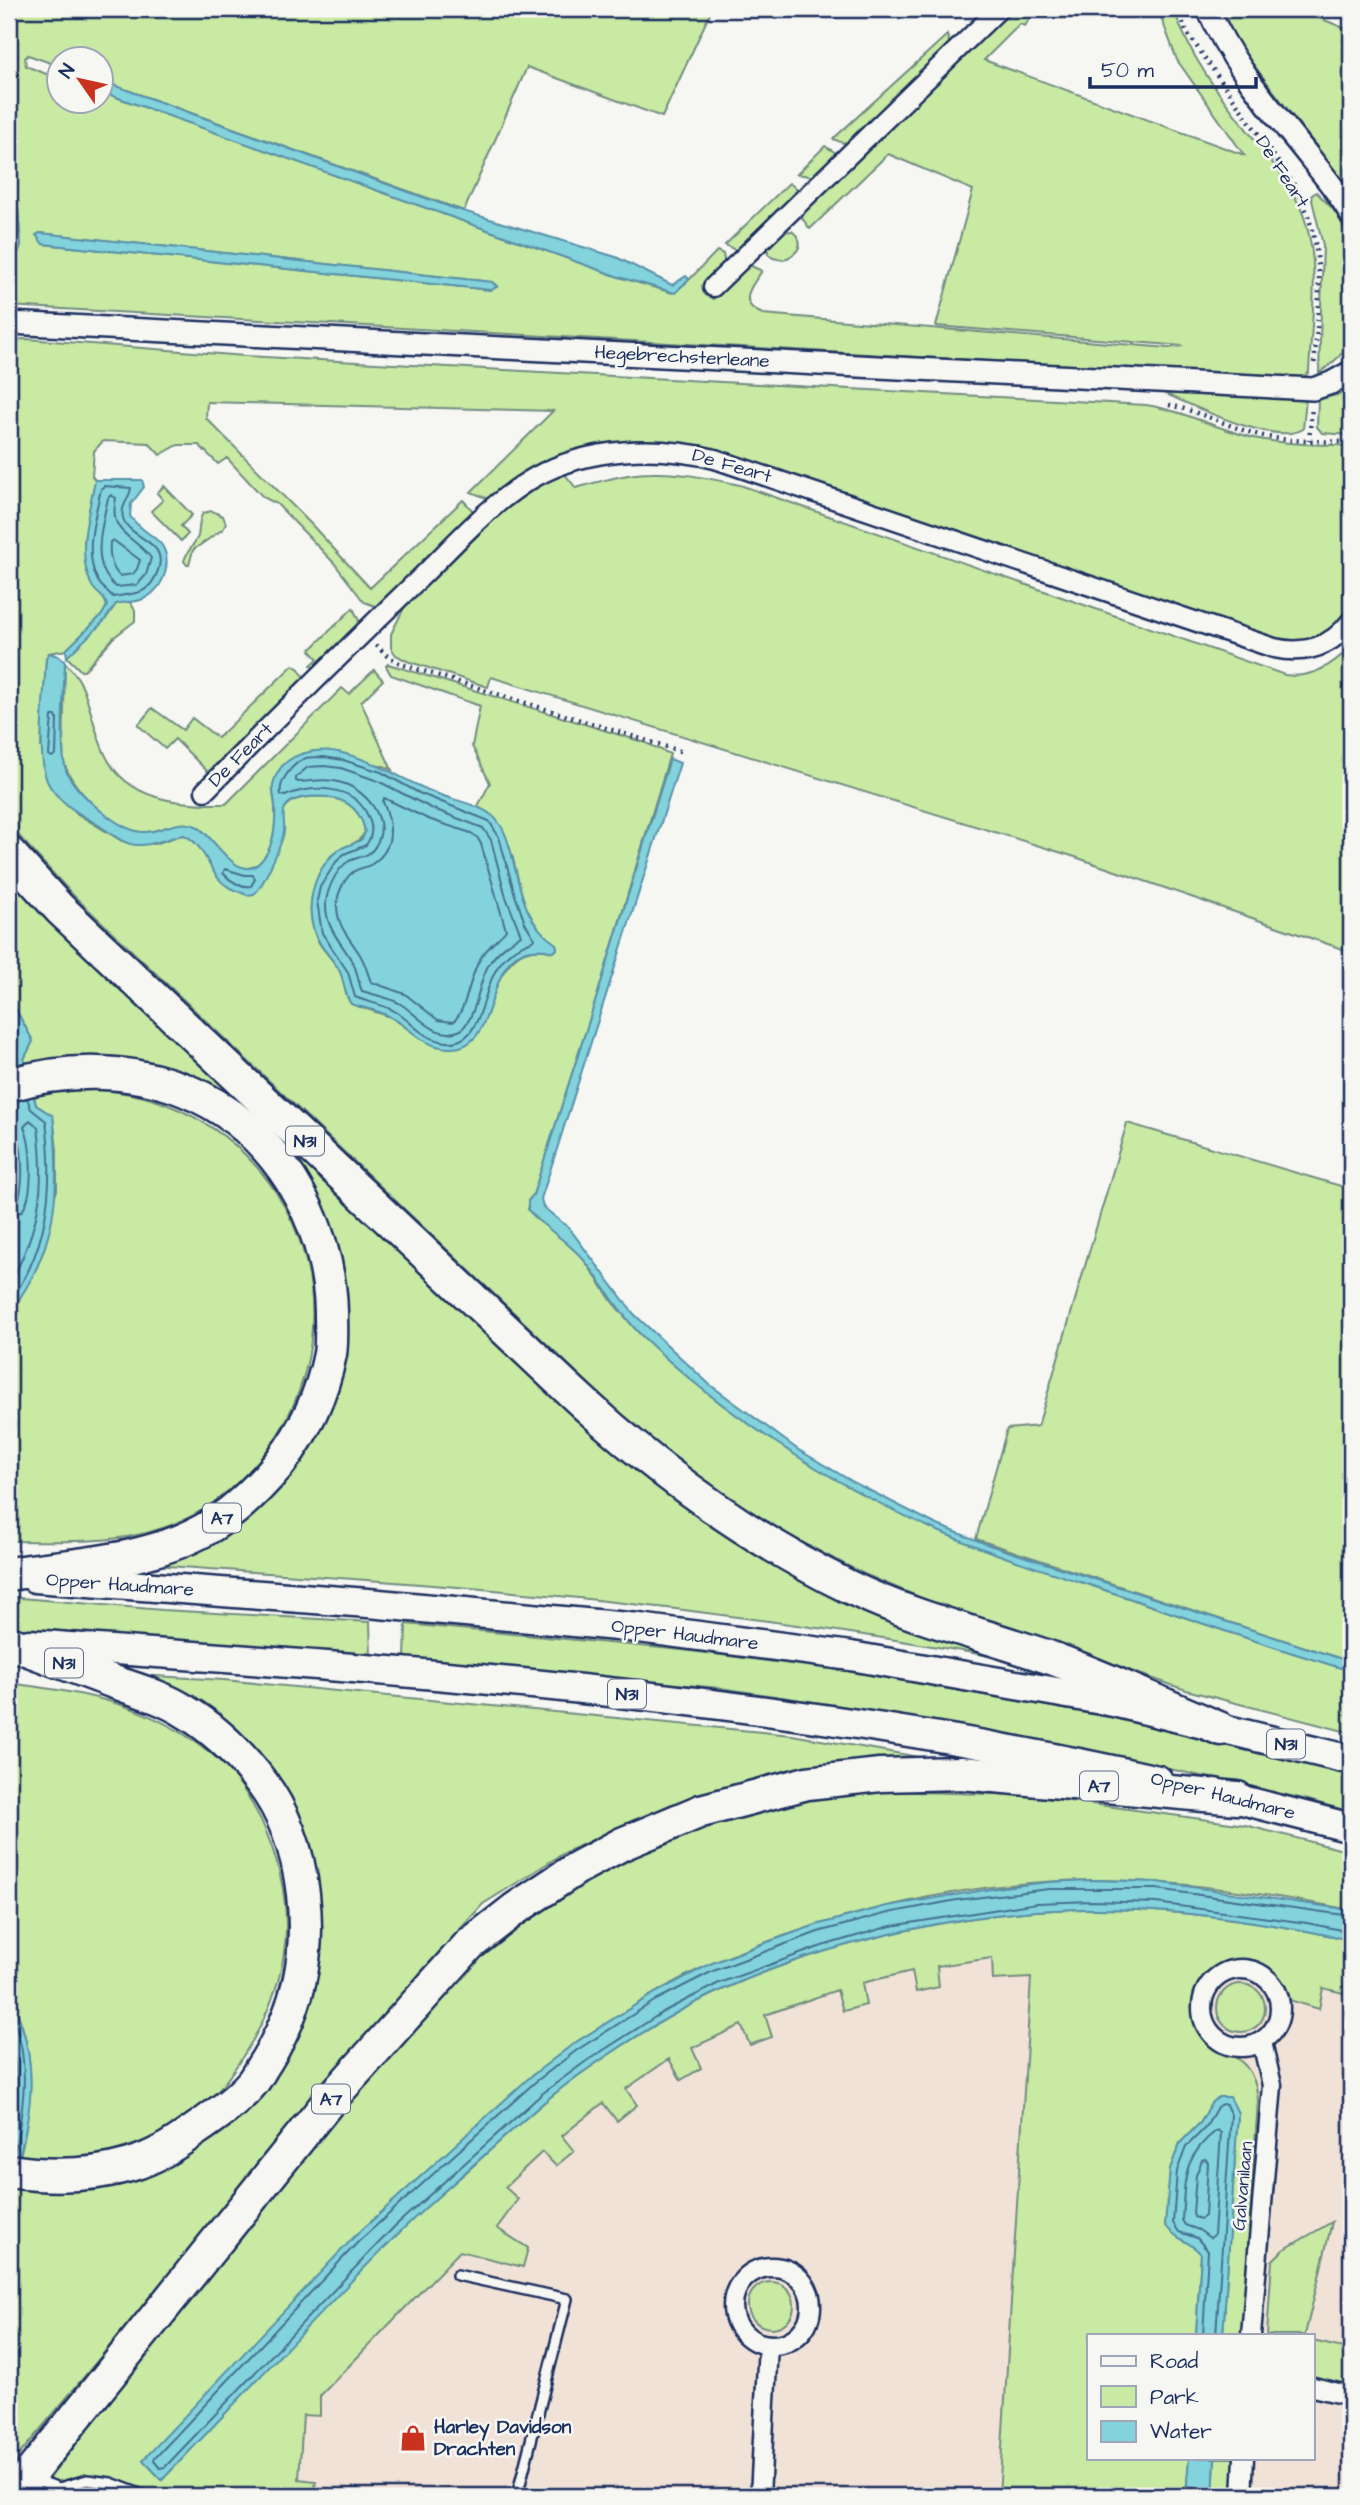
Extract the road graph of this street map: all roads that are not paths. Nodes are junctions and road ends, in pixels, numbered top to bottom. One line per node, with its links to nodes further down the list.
1 (999, 9): 4 (street)
2 (1208, 9): 3 (street, De Feart)
3 (1351, 215)
4 (713, 287)
5 (18, 324): 6 (street, Hegebrechsterleane)
6 (1351, 372)
7 (1351, 621): 8 (street, De Feart)
8 (205, 791)
9 (9, 853): 13 (highway, N31)
10 (22, 1081): 11 (highway, A7)
11 (9, 1575): 13 (highway, Opper Haudmare / N31)
12 (9, 1643): 15 (highway, Opper Haudmare / N31); 18 (highway, N31)
13 (1222, 1729): 14 (highway, Opper Haudmare / N31)
14 (1351, 1760)
15 (1237, 1798): 16 (highway, Opper Haudmare / N31); 25 (highway, A7)
16 (1351, 1828)
17 (1262, 2042): 17 (street); 20 (street, Galvanilaan)
18 (19, 2172)
19 (457, 2275): 27 (lane)
20 (1251, 2334)
21 (768, 2345): 21 (street); 28 (street)
22 (1314, 2387): 23 (street)
23 (1351, 2396)
24 (1244, 2460): 29 (street)
25 (16, 2481): 26 (lane)
26 (145, 2496)
27 (517, 2496)
28 (760, 2496)
29 (1242, 2496)

